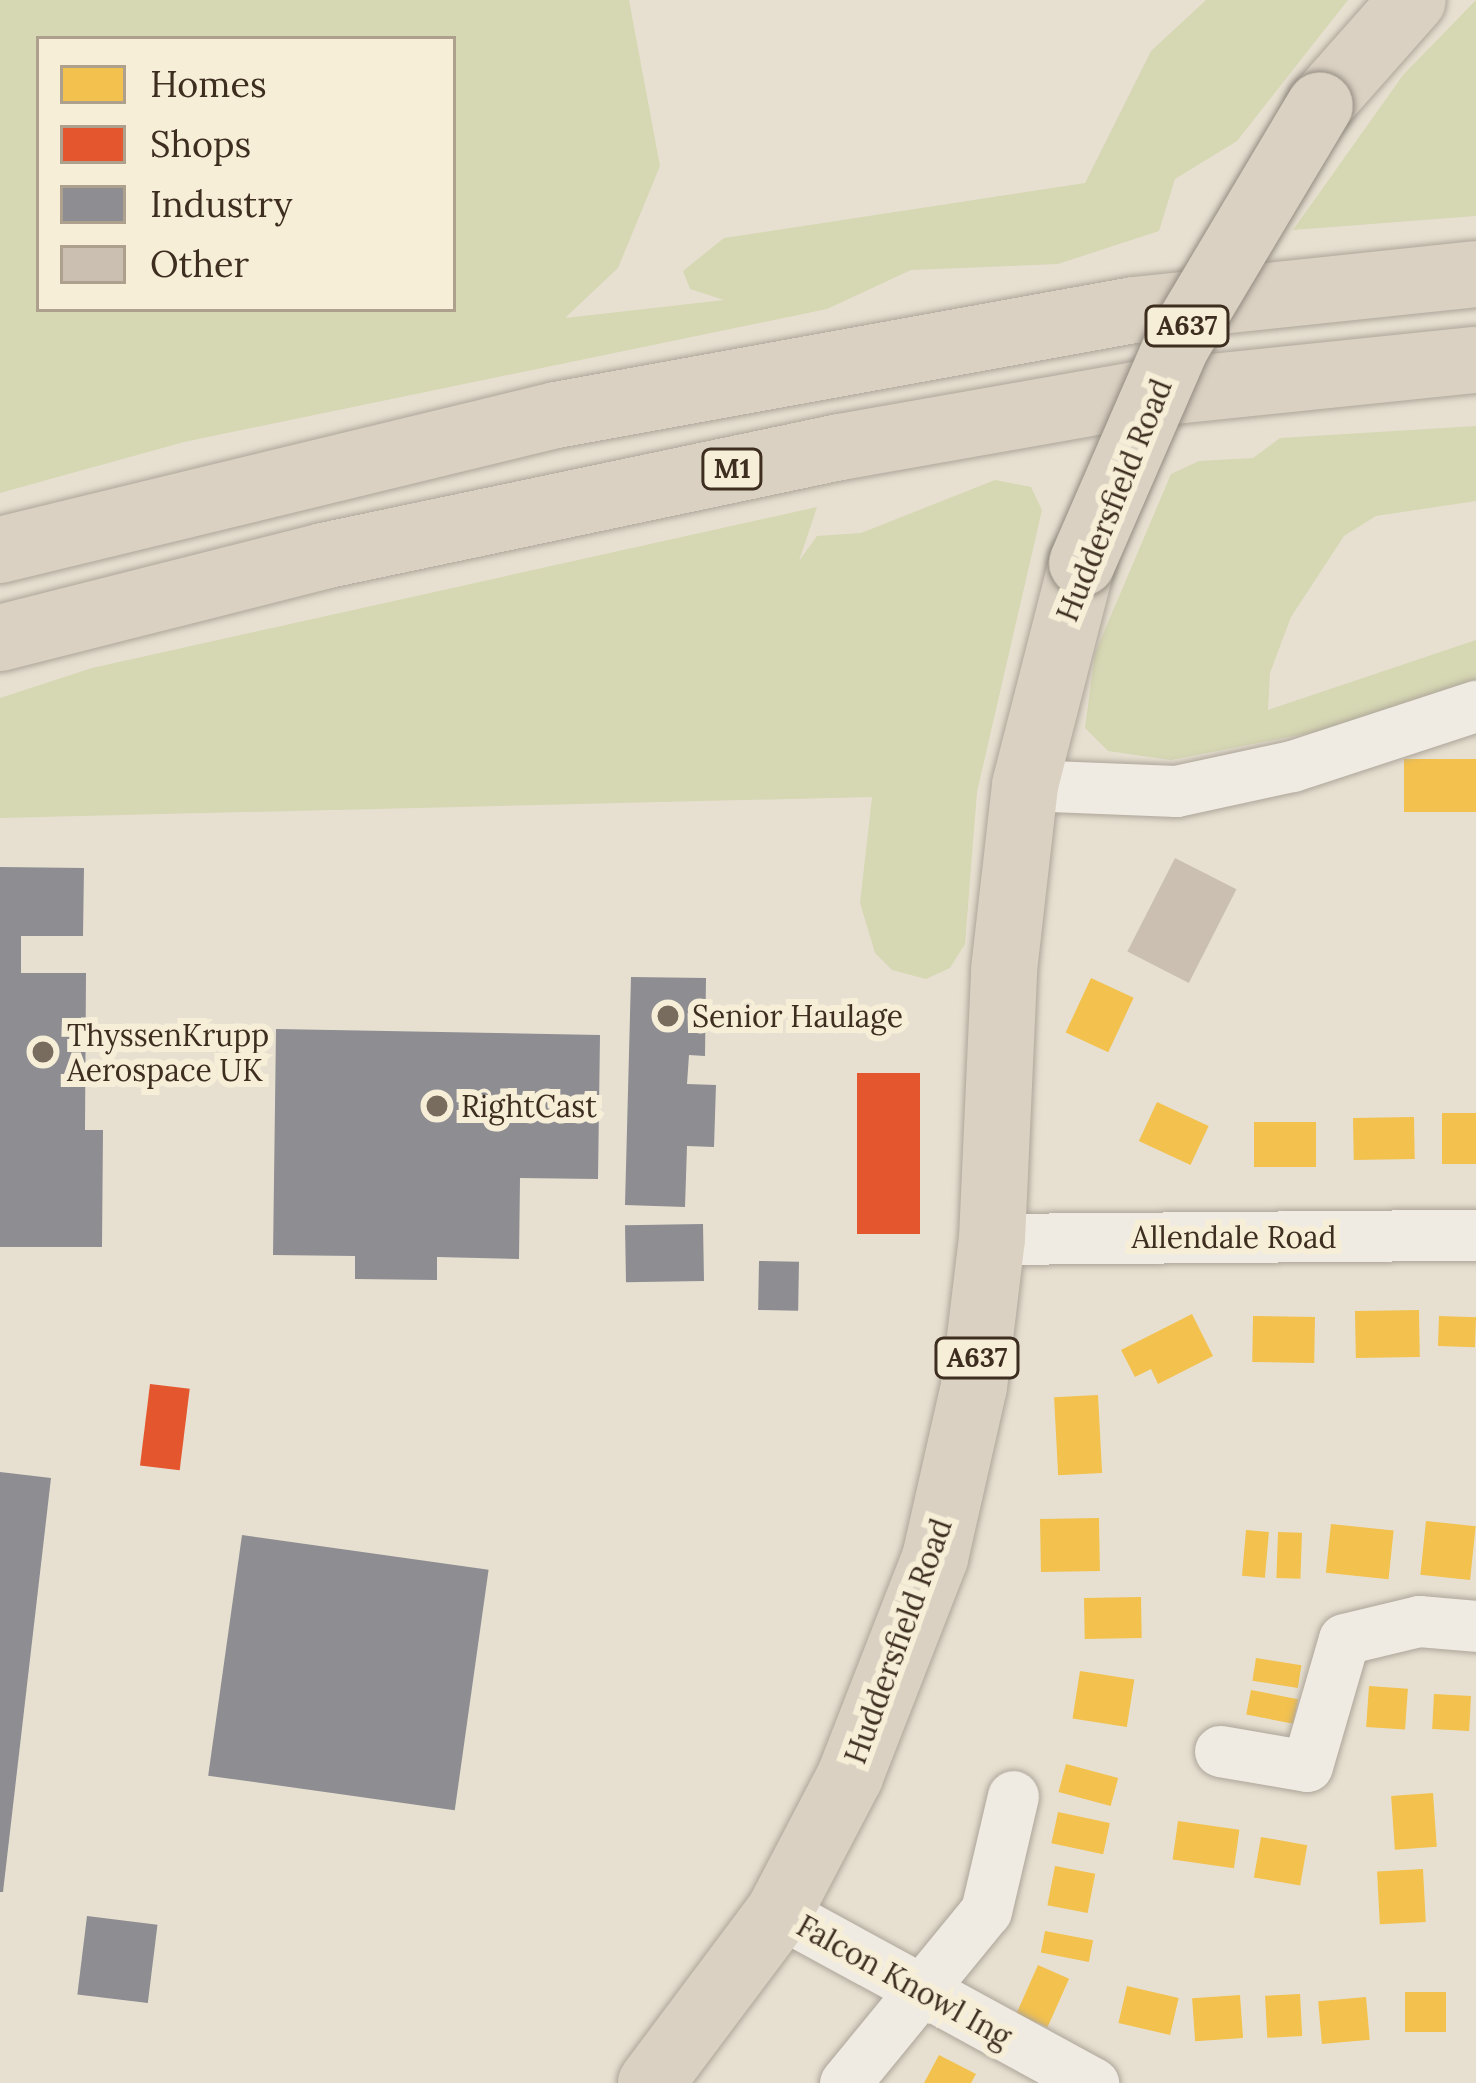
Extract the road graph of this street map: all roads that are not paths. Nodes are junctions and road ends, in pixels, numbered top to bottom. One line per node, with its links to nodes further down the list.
1 (1413, 0): 7 (highway, Huddersfield Road / A637, bridge)
2 (1476, 274): 4 (highway)
3 (1476, 360): 5 (highway, M1)
4 (0, 550)
5 (0, 638)
6 (1476, 706): 7 (street)
7 (1025, 785): 9 (highway, Huddersfield Road / A637)
8 (1476, 1235): 9 (street, Allendale Road)
9 (992, 1238): 13 (highway, Huddersfield Road / A637)
10 (1476, 1626): 11 (street)
11 (1220, 1751)
12 (1013, 1796): 14 (street)
13 (779, 1912): 14 (street, Falcon Knowl Ing); 15 (highway, Huddersfield Road / A637)
14 (920, 1993): 16 (street); 17 (street, Falcon Knowl Ing)
15 (651, 2083)
16 (845, 2083)
17 (1093, 2083)

